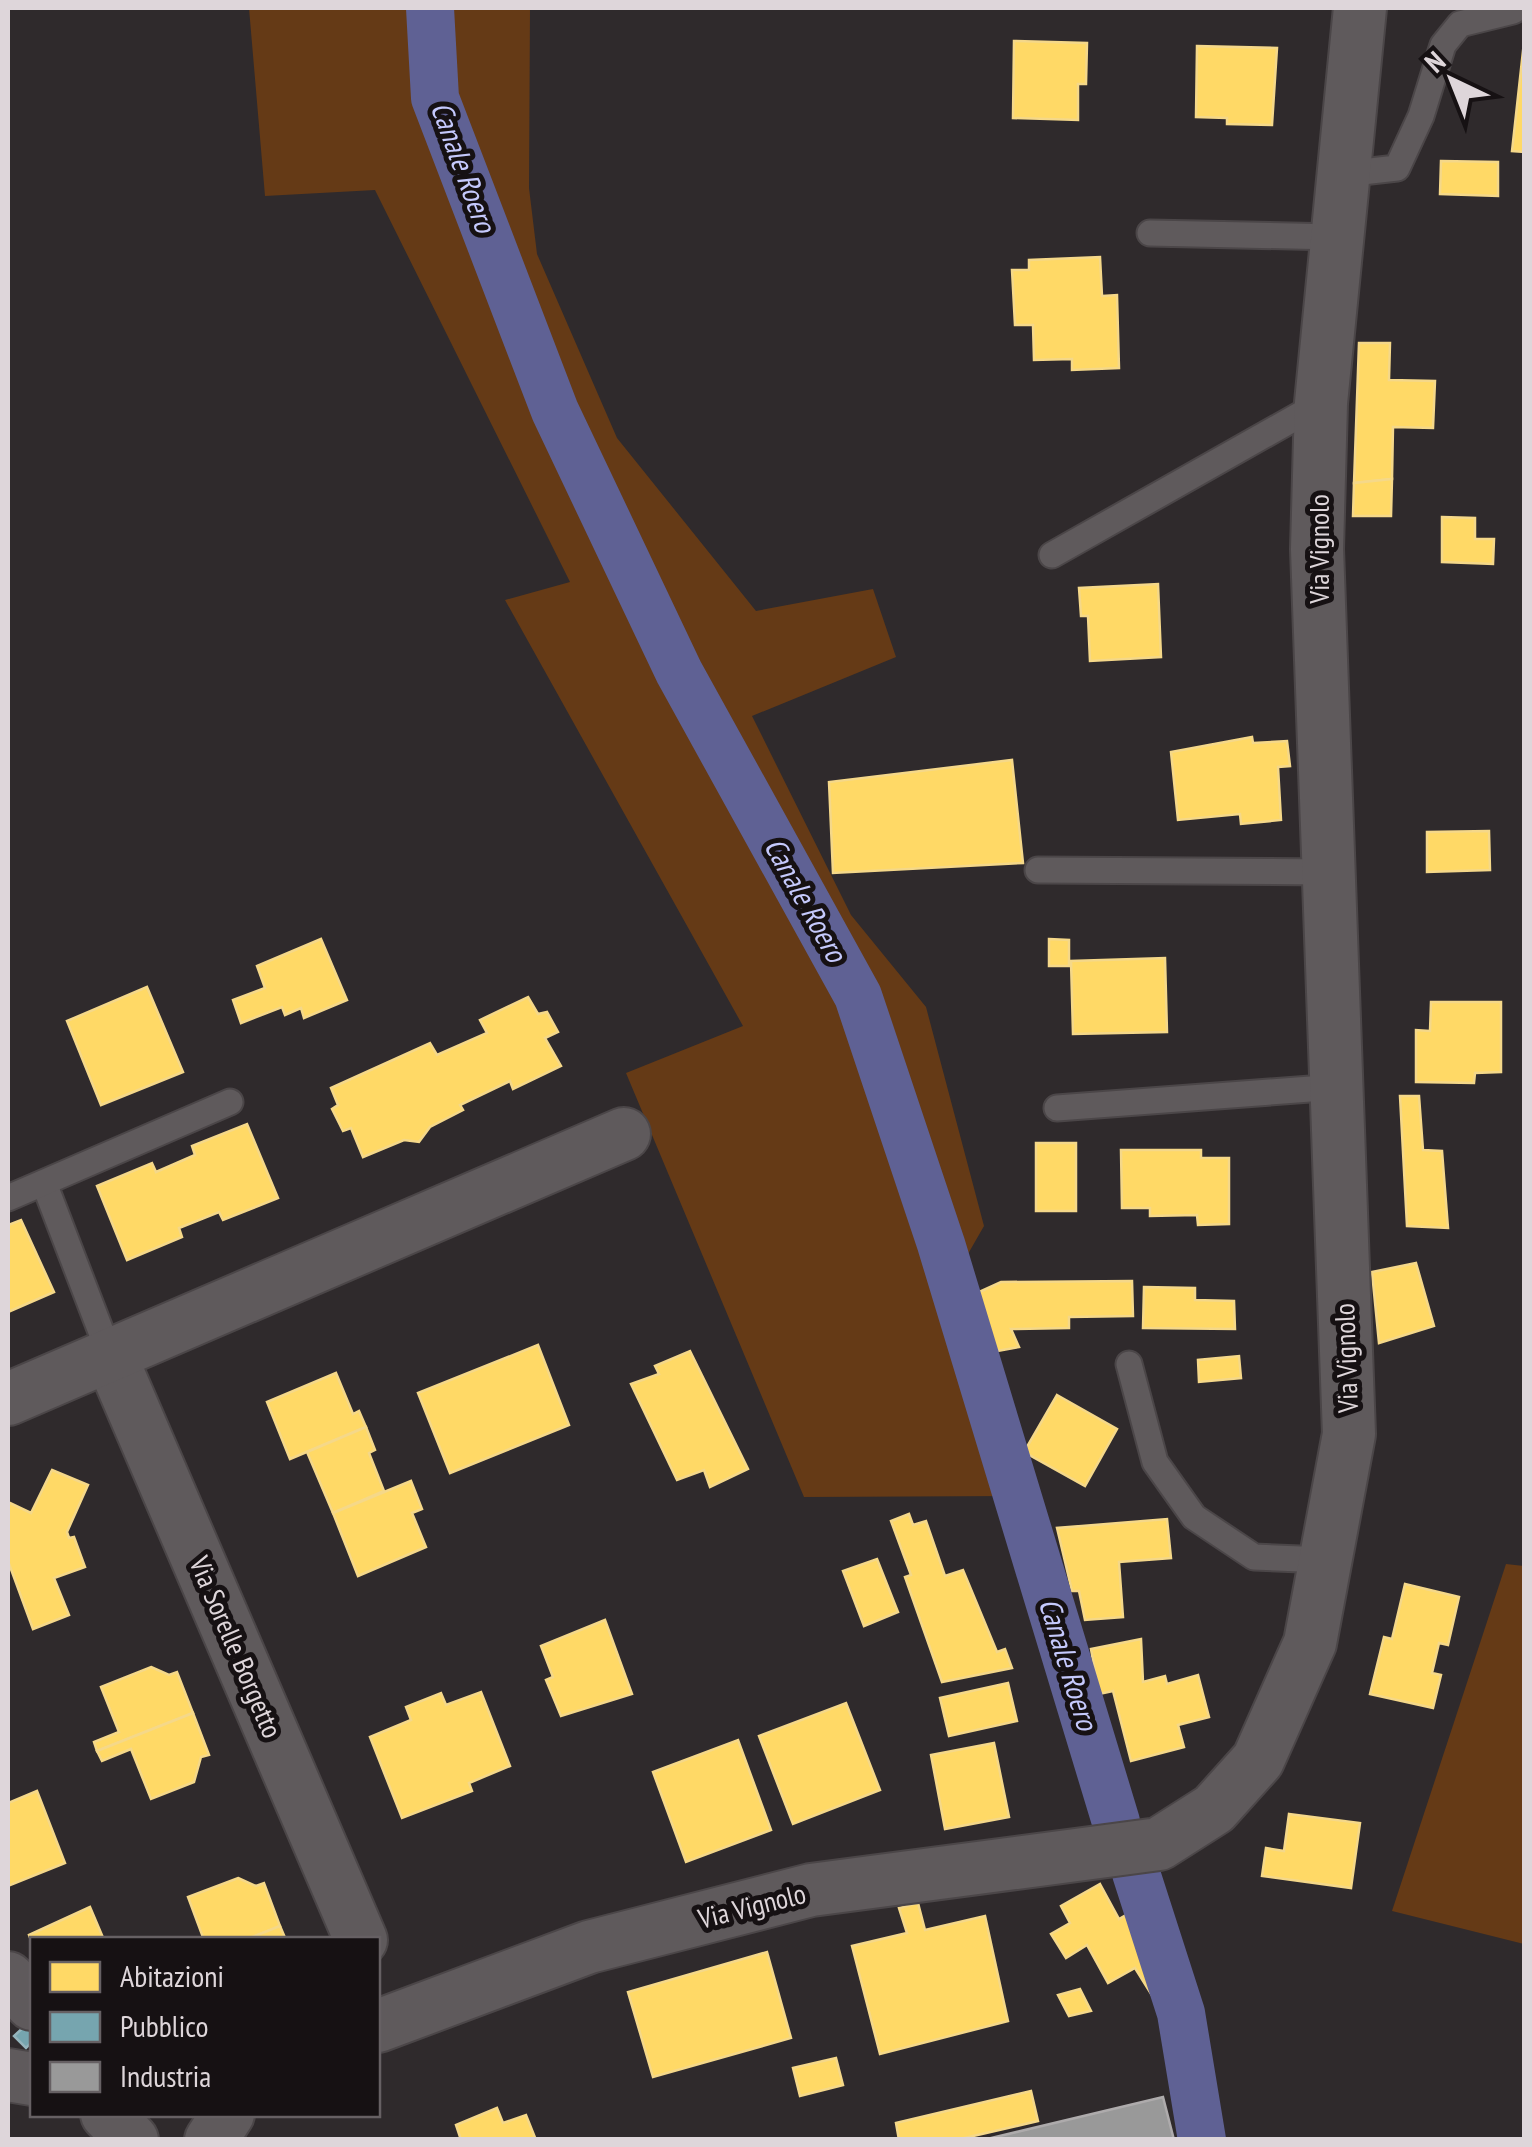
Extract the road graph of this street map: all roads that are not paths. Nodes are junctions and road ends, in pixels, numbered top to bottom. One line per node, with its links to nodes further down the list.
1 (1360, 8): 3 (street, Via Vignolo)
2 (1512, 12): 3 (lane)
3 (1344, 174): 5 (street, Via Vignolo)
4 (1150, 232): 5 (lane)
5 (1336, 237): 6 (street, Via Vignolo)
6 (1321, 402): 7 (lane); 9 (street, Via Vignolo)
7 (1052, 556)
8 (1038, 870): 9 (lane)
9 (1329, 872): 10 (street, Via Vignolo)
10 (1337, 1087): 12 (lane); 19 (street, Via Vignolo)
11 (230, 1102): 14 (lane)
12 (1057, 1108)
13 (624, 1134): 16 (street)
14 (44, 1183): 15 (lane); 16 (lane)
15 (8, 1198)
16 (110, 1355): 18 (street); 20 (street, Via Sorelle Borgetto)
17 (1130, 1364): 19 (lane)
18 (8, 1399)
19 (1325, 1560): 23 (street, Via Vignolo)
20 (361, 1937)
21 (8, 1978): 22 (street)
22 (30, 2002)
23 (383, 2006)
24 (110, 2117): 26 (street)
25 (226, 2117): 27 (street)
26 (132, 2140)
27 (212, 2140)

